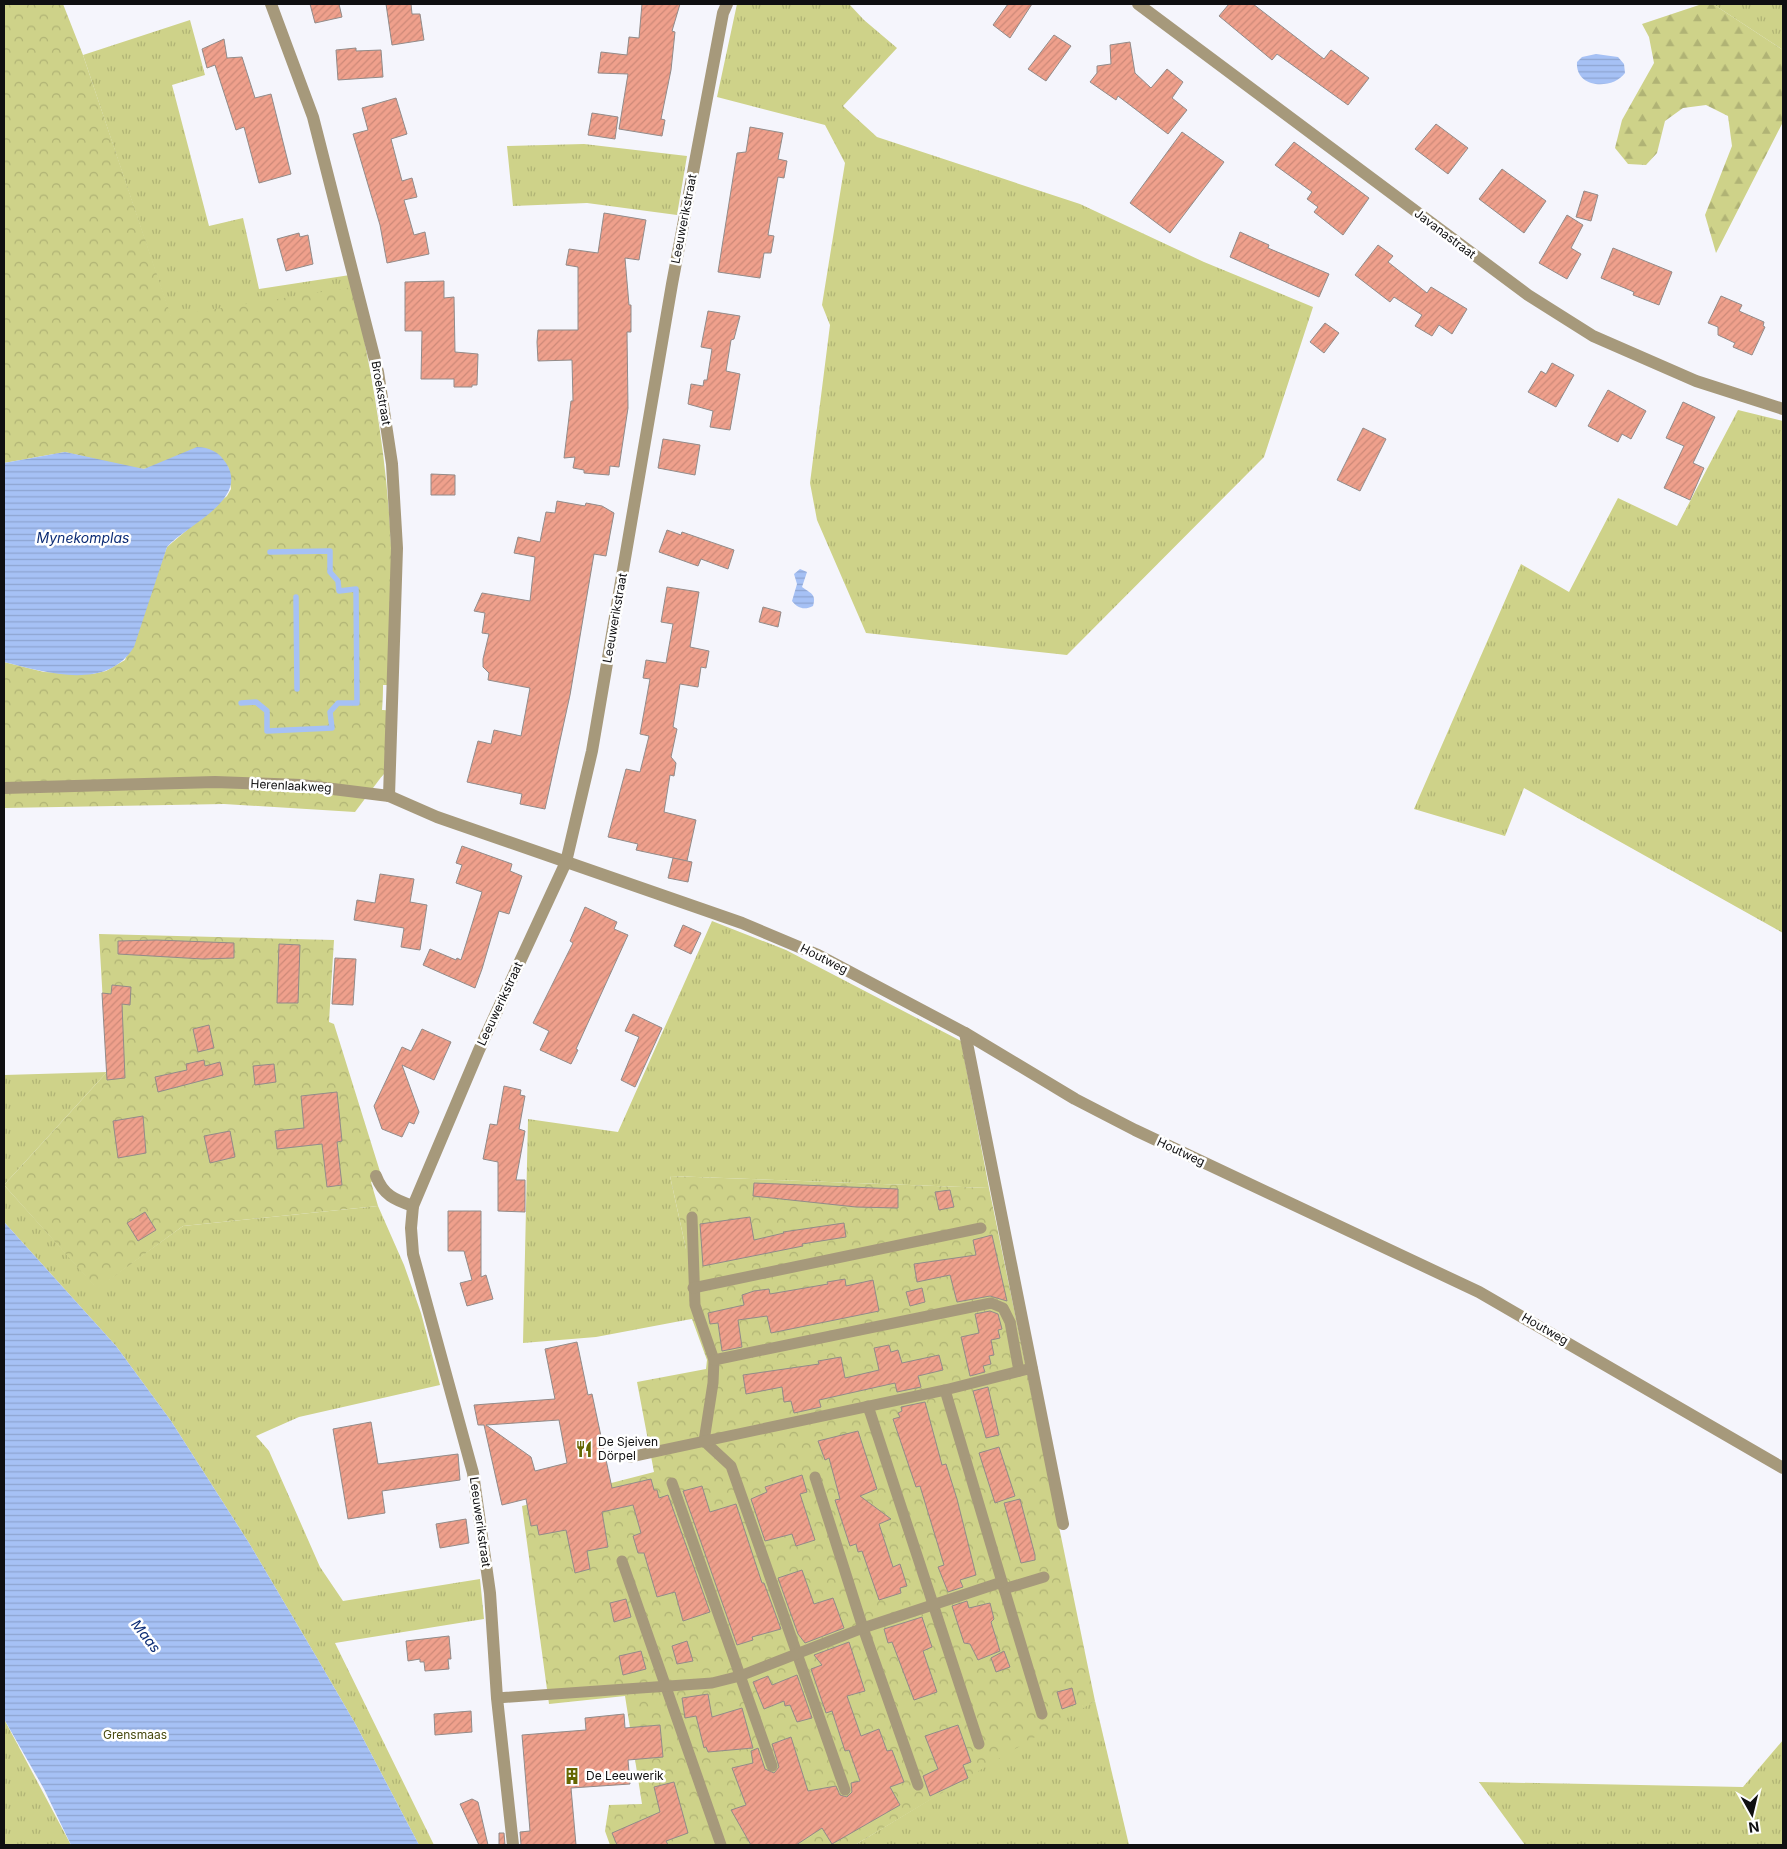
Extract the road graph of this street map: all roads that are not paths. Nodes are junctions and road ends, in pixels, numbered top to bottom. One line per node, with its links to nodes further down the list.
1 (271, 4): 6 (street, Broekstraat)
2 (727, 4): 7 (street, Leeuwerikstraat)
3 (1138, 4): 4 (street, Javanastraat)
4 (1783, 409)
5 (4, 788): 6 (street, Herenlaakweg)
6 (389, 796): 7 (street, Herenlaakweg)
7 (566, 862): 8 (street, Houtweg); 10 (street, Leeuwerikstraat)
8 (965, 1033): 15 (street); 21 (street, Houtweg)
9 (376, 1176): 10 (street)
10 (413, 1206): 33 (street, Leeuwerikstraat)
11 (692, 1217): 13 (lane)
12 (981, 1228): 13 (lane)
13 (694, 1288): 14 (lane)
14 (714, 1360): 16 (lane); 19 (lane)
15 (1032, 1368): 16 (lane); 24 (street)
16 (1019, 1371): 17 (lane)
17 (945, 1390): 18 (lane); 27 (lane)
18 (868, 1406): 19 (lane); 28 (lane)
19 (704, 1441): 20 (lane); 30 (lane)
20 (630, 1457)
21 (1783, 1468)
22 (815, 1477): 29 (lane)
23 (672, 1482): 31 (lane)
24 (1063, 1524)
25 (622, 1561): 32 (lane)
26 (1044, 1578): 27 (lane)
27 (1003, 1585): 28 (lane); 34 (lane)
28 (932, 1603): 29 (lane); 35 (lane)
29 (863, 1628): 30 (lane); 37 (lane)
30 (798, 1654): 31 (lane); 38 (lane)
31 (740, 1676): 32 (lane); 36 (lane)
32 (664, 1688): 33 (lane); 40 (lane)
33 (497, 1698): 39 (street, Leeuwerikstraat)
34 (1042, 1714)
35 (979, 1744)
36 (772, 1766)
37 (918, 1785)
38 (845, 1790)
39 (513, 1845)
40 (721, 1845)

